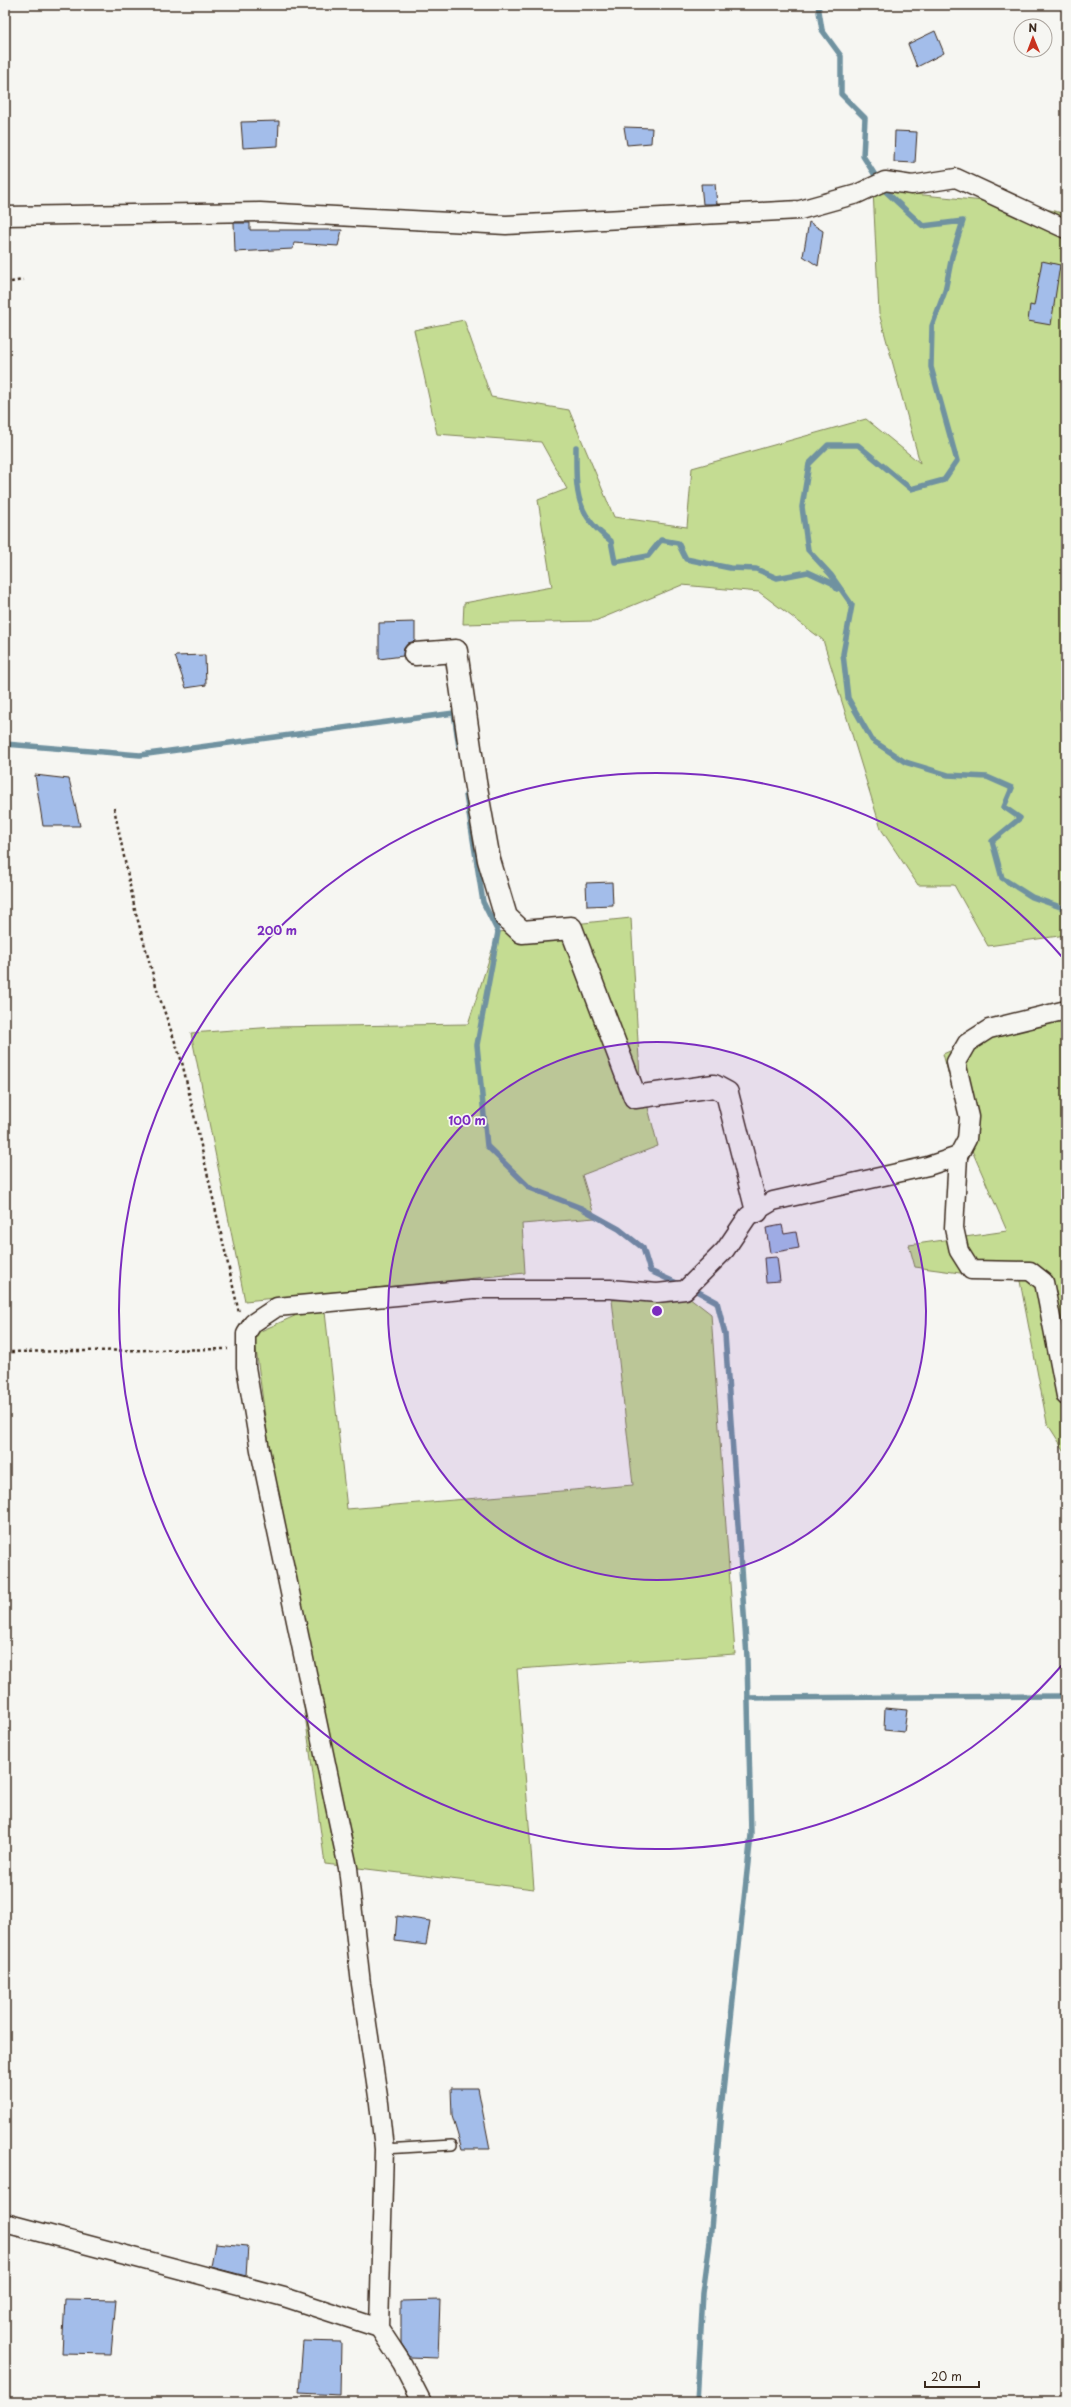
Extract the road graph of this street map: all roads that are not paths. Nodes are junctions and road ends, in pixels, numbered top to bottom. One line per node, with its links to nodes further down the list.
1 (5, 216): 2 (street)
2 (1066, 229)
3 (415, 654): 8 (street)
4 (1066, 703): 5 (lane)
5 (1066, 708)
6 (1066, 1010): 7 (street)
7 (958, 1156): 8 (street); 9 (street)
8 (757, 1211): 11 (street)
9 (1066, 1396)
10 (452, 2145): 11 (lane)
11 (384, 2149): 13 (street)
12 (5, 2223): 13 (street)
13 (379, 2328): 14 (street)
14 (422, 2402)

